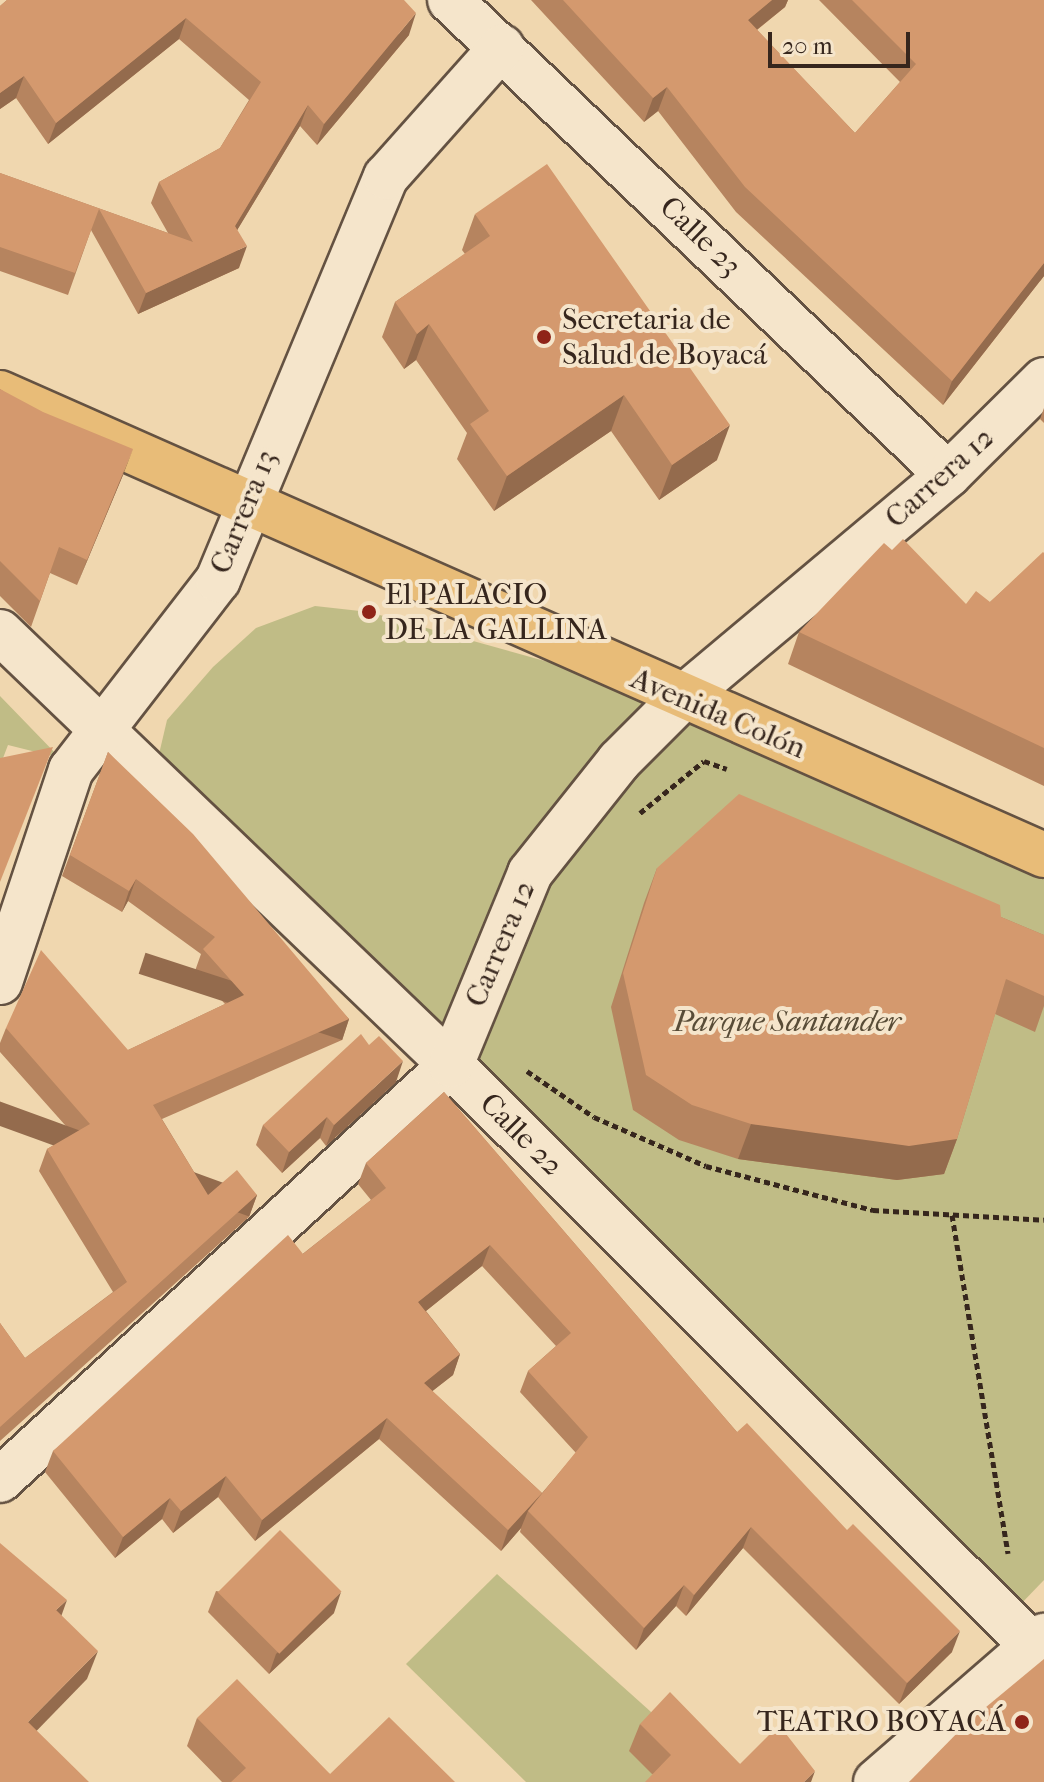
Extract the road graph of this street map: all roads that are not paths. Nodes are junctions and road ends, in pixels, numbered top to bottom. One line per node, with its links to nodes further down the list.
1 (450, 0): 2 (street, Calle 23)
2 (502, 47): 5 (street, Calle 23); 6 (street, Carrera 13)
3 (1044, 380): 5 (street, Carrera 12)
4 (0, 393): 6 (main road, Avenida Colón)
5 (948, 475): 8 (street, Carrera 12)
6 (245, 507): 8 (main road, Avenida Colón); 9 (street, Carrera 13)
7 (0, 632): 9 (street, Calle 22)
8 (681, 699): 10 (main road, Avenida Colón); 12 (street, Carrera 12)
9 (97, 730): 11 (street, Carrera 13); 12 (street, Calle 22)
10 (1044, 855)
11 (0, 982)
12 (451, 1065): 13 (street, Carrera 12); 14 (street, Calle 22)
13 (0, 1480)
14 (1039, 1641): 15 (street)
15 (876, 1782)

